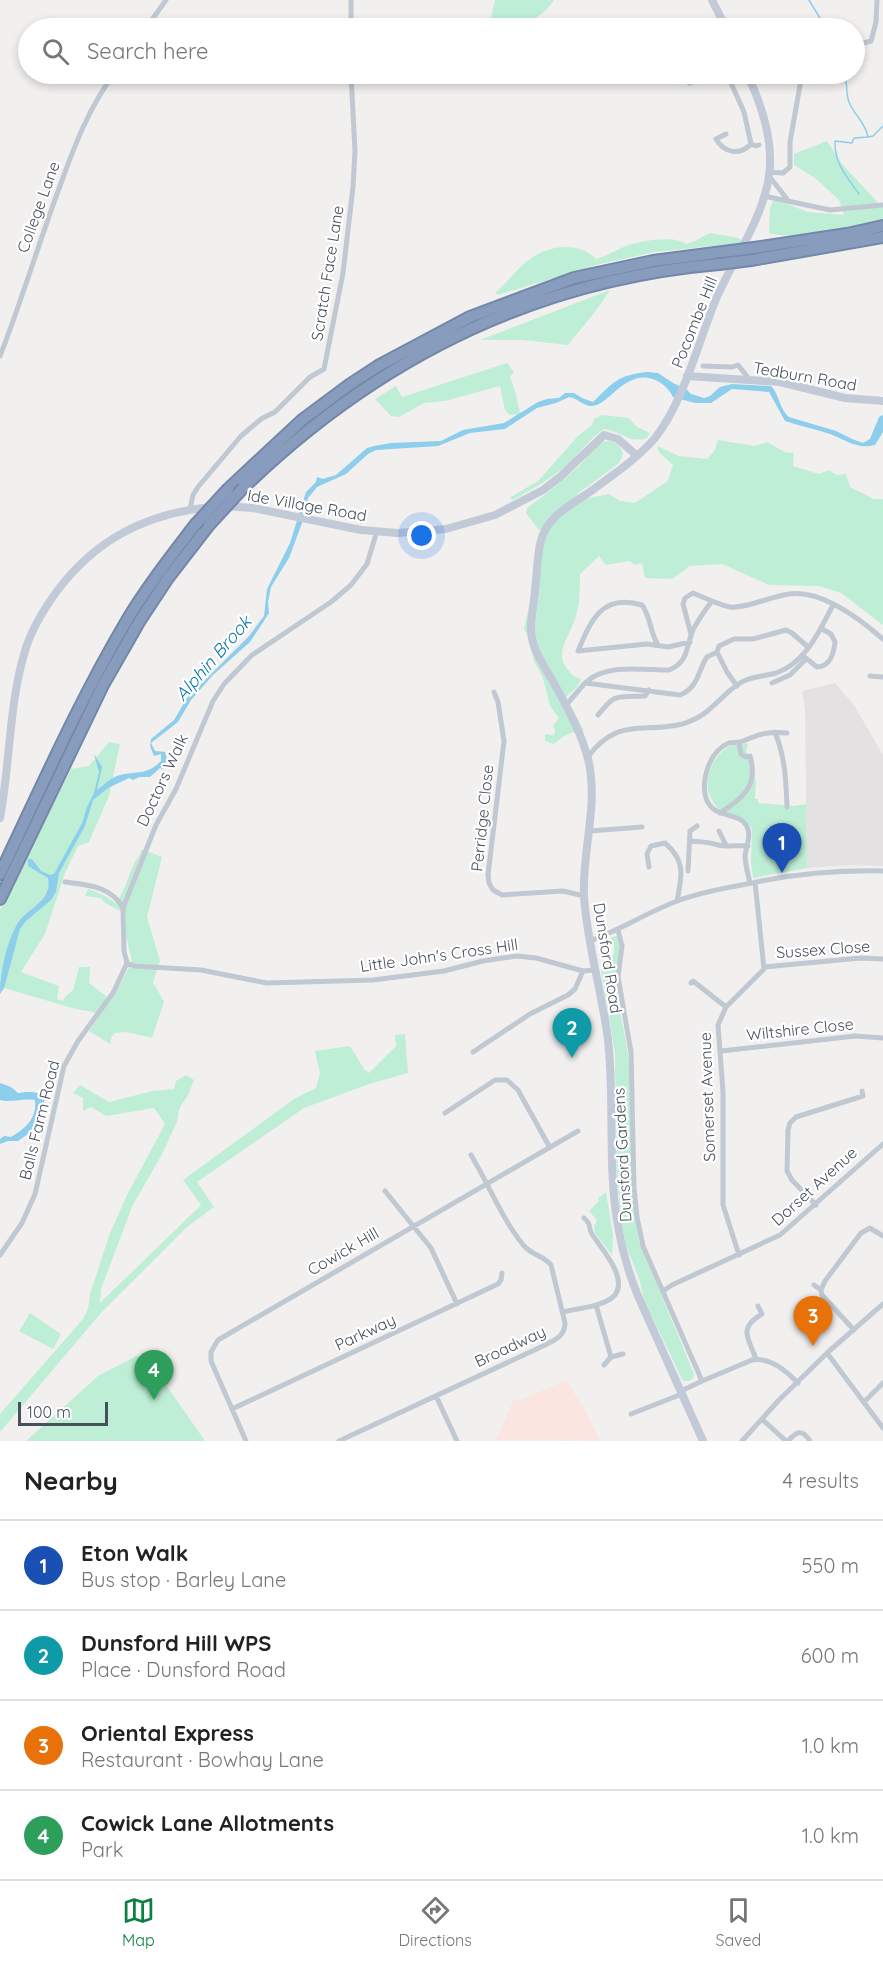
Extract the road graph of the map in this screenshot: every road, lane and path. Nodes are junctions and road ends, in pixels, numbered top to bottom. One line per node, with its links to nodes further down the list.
1 (166, 0): 5 (street)
2 (351, 0): 6 (street)
3 (712, 0): 7 (main road)
4 (877, 0): 8 (street)
5 (153, 18)
6 (351, 18)
7 (721, 18)
8 (865, 43)
9 (106, 84): 24 (street, College Lane)
10 (352, 84): 31 (street, Scratch Face Lane)
11 (731, 84): 15 (street)
12 (752, 84): 17 (main road, Pocombe Hill)
13 (800, 84): 17 (street)
14 (726, 134): 15 (street)
15 (751, 144): 16 (street)
16 (759, 144)
17 (769, 174): 18 (main road, Pocombe Hill); 19 (street)
18 (764, 196): 19 (street); 26 (main road, Pocombe Hill)
19 (788, 200): 20 (street)
20 (883, 205)
21 (883, 226): 23 (highway)
22 (883, 237): 23 (highway)
23 (753, 254): 69 (highway, bridge); 74 (highway, bridge)
24 (0, 356)
25 (703, 366): 27 (street)
26 (687, 375): 27 (main road, Tedburn Road); 29 (main road, Pocombe Hill)
27 (749, 379): 28 (main road, Tedburn Road)
28 (883, 401)
29 (636, 455): 30 (main road, Pocombe Hill); 32 (main road, Ide Village Road)
30 (613, 475): 50 (main road, Dunsford Road)
31 (190, 509): 32 (main road, Ide Village Road); 58 (main road, Ide Village Road)
32 (377, 531): 72 (street, Doctors Walk)
33 (712, 601): 34 (street); 36 (street); 36 (street)
34 (833, 605): 35 (street); 37 (street)
35 (822, 628): 40 (street); 42 (street)
36 (692, 634): 38 (street)
37 (883, 639)
38 (690, 642): 39 (street); 46 (street)
39 (658, 645): 39 (street)
40 (808, 647): 41 (street); 42 (street)
41 (717, 652): 47 (street); 48 (street)
42 (804, 657): 45 (street); 47 (street)
43 (870, 676): 44 (street)
44 (883, 677)
45 (772, 682)
46 (585, 683): 48 (street); 50 (street)
47 (737, 686): 55 (street)
48 (649, 690): 51 (street)
49 (494, 692): 73 (street, Perridge Close)
50 (566, 705): 55 (main road, Dunsford Road)
51 (598, 715)
52 (775, 732): 53 (street); 54 (street); 56 (street)
53 (787, 733)
54 (739, 742): 57 (street); 57 (street)
55 (587, 758): 61 (main road, Dunsford Road)
56 (787, 807)
57 (720, 813): 65 (street)
58 (0, 818)
59 (697, 826): 63 (street)
60 (642, 827): 61 (street)
61 (590, 831): 73 (main road, Dunsford Road)
62 (719, 831): 64 (street)
63 (690, 842): 64 (street); 67 (street)
64 (726, 845): 65 (street)
65 (748, 846): 71 (street)
66 (649, 867): 76 (street)
67 (688, 871)
68 (883, 871): 71 (street)
69 (0, 874)
70 (65, 882): 75 (street)
71 (752, 882): 76 (street); 82 (street)
72 (128, 896): 75 (street); 77 (street)
73 (584, 896): 79 (main road, Dunsford Road)
74 (0, 898)
75 (118, 898): 77 (street)
76 (677, 901): 78 (street)
77 (123, 908): 81 (street)
78 (618, 930): 79 (street); 107 (street, Dunsford Gardens)
79 (589, 941): 83 (main road, Dunsford Road)
80 (883, 959): 82 (street, Sussex Close)
81 (128, 963): 84 (street, Little John's Cross Hill); 102 (street, Balls Farm Road)
82 (764, 967): 86 (street)
83 (594, 970): 84 (street, Little John's Cross Hill); 122 (main road, Dunsford Road)
84 (582, 971): 89 (street)
85 (694, 980): 86 (street)
86 (726, 1007): 88 (street, Somerset Avenue)
87 (883, 1038): 88 (street, Wiltshire Close)
88 (721, 1051): 103 (street, Somerset Avenue)
89 (473, 1052)
90 (863, 1096): 98 (street)
91 (446, 1113): 94 (street)
92 (578, 1131): 94 (street, Cowick Hill)
93 (883, 1144): 98 (street, Dorset Avenue)
94 (549, 1146): 96 (street, Cowick Hill)
95 (471, 1155): 96 (street, Broadway)
96 (488, 1183): 100 (street, Cowick Hill); 112 (street, Broadway)
97 (386, 1191): 100 (street)
98 (816, 1205): 103 (street, Dorset Avenue)
99 (584, 1218): 110 (street)
100 (415, 1226): 108 (street); 125 (street, Cowick Hill)
101 (883, 1236): 106 (street)
102 (0, 1255)
103 (739, 1255): 107 (street, Dorset Avenue)
104 (502, 1273): 108 (street, Parkway)
105 (814, 1285): 106 (street)
106 (821, 1290): 113 (street)
107 (663, 1291): 119 (street, Dunsford Gardens)
108 (457, 1304): 125 (street, Parkway)
109 (883, 1304): 113 (street)
110 (597, 1305): 112 (street); 116 (street)
111 (758, 1306): 117 (street)
112 (563, 1312): 123 (street, Broadway)
113 (854, 1330): 114 (street)
114 (827, 1353): 120 (street); 124 (street)
115 (623, 1354): 116 (street)
116 (610, 1357): 118 (street)
117 (756, 1359): 119 (street); 120 (street)
118 (604, 1365)
119 (702, 1381): 122 (street)
120 (798, 1383): 127 (street)
121 (883, 1383): 124 (street)
122 (682, 1393): 126 (street); 132 (main road, Dunsford Road)
123 (435, 1396): 130 (street, Broadway); 131 (street)
124 (864, 1402): 128 (street)
125 (232, 1408): 129 (street, Cowick Hill)
126 (631, 1414)
127 (762, 1419): 133 (street); 134 (street)
128 (883, 1428)
129 (246, 1441)
130 (339, 1441)
131 (457, 1441)
132 (703, 1441)
133 (742, 1441)
134 (787, 1441): 135 (street)
135 (810, 1441)

